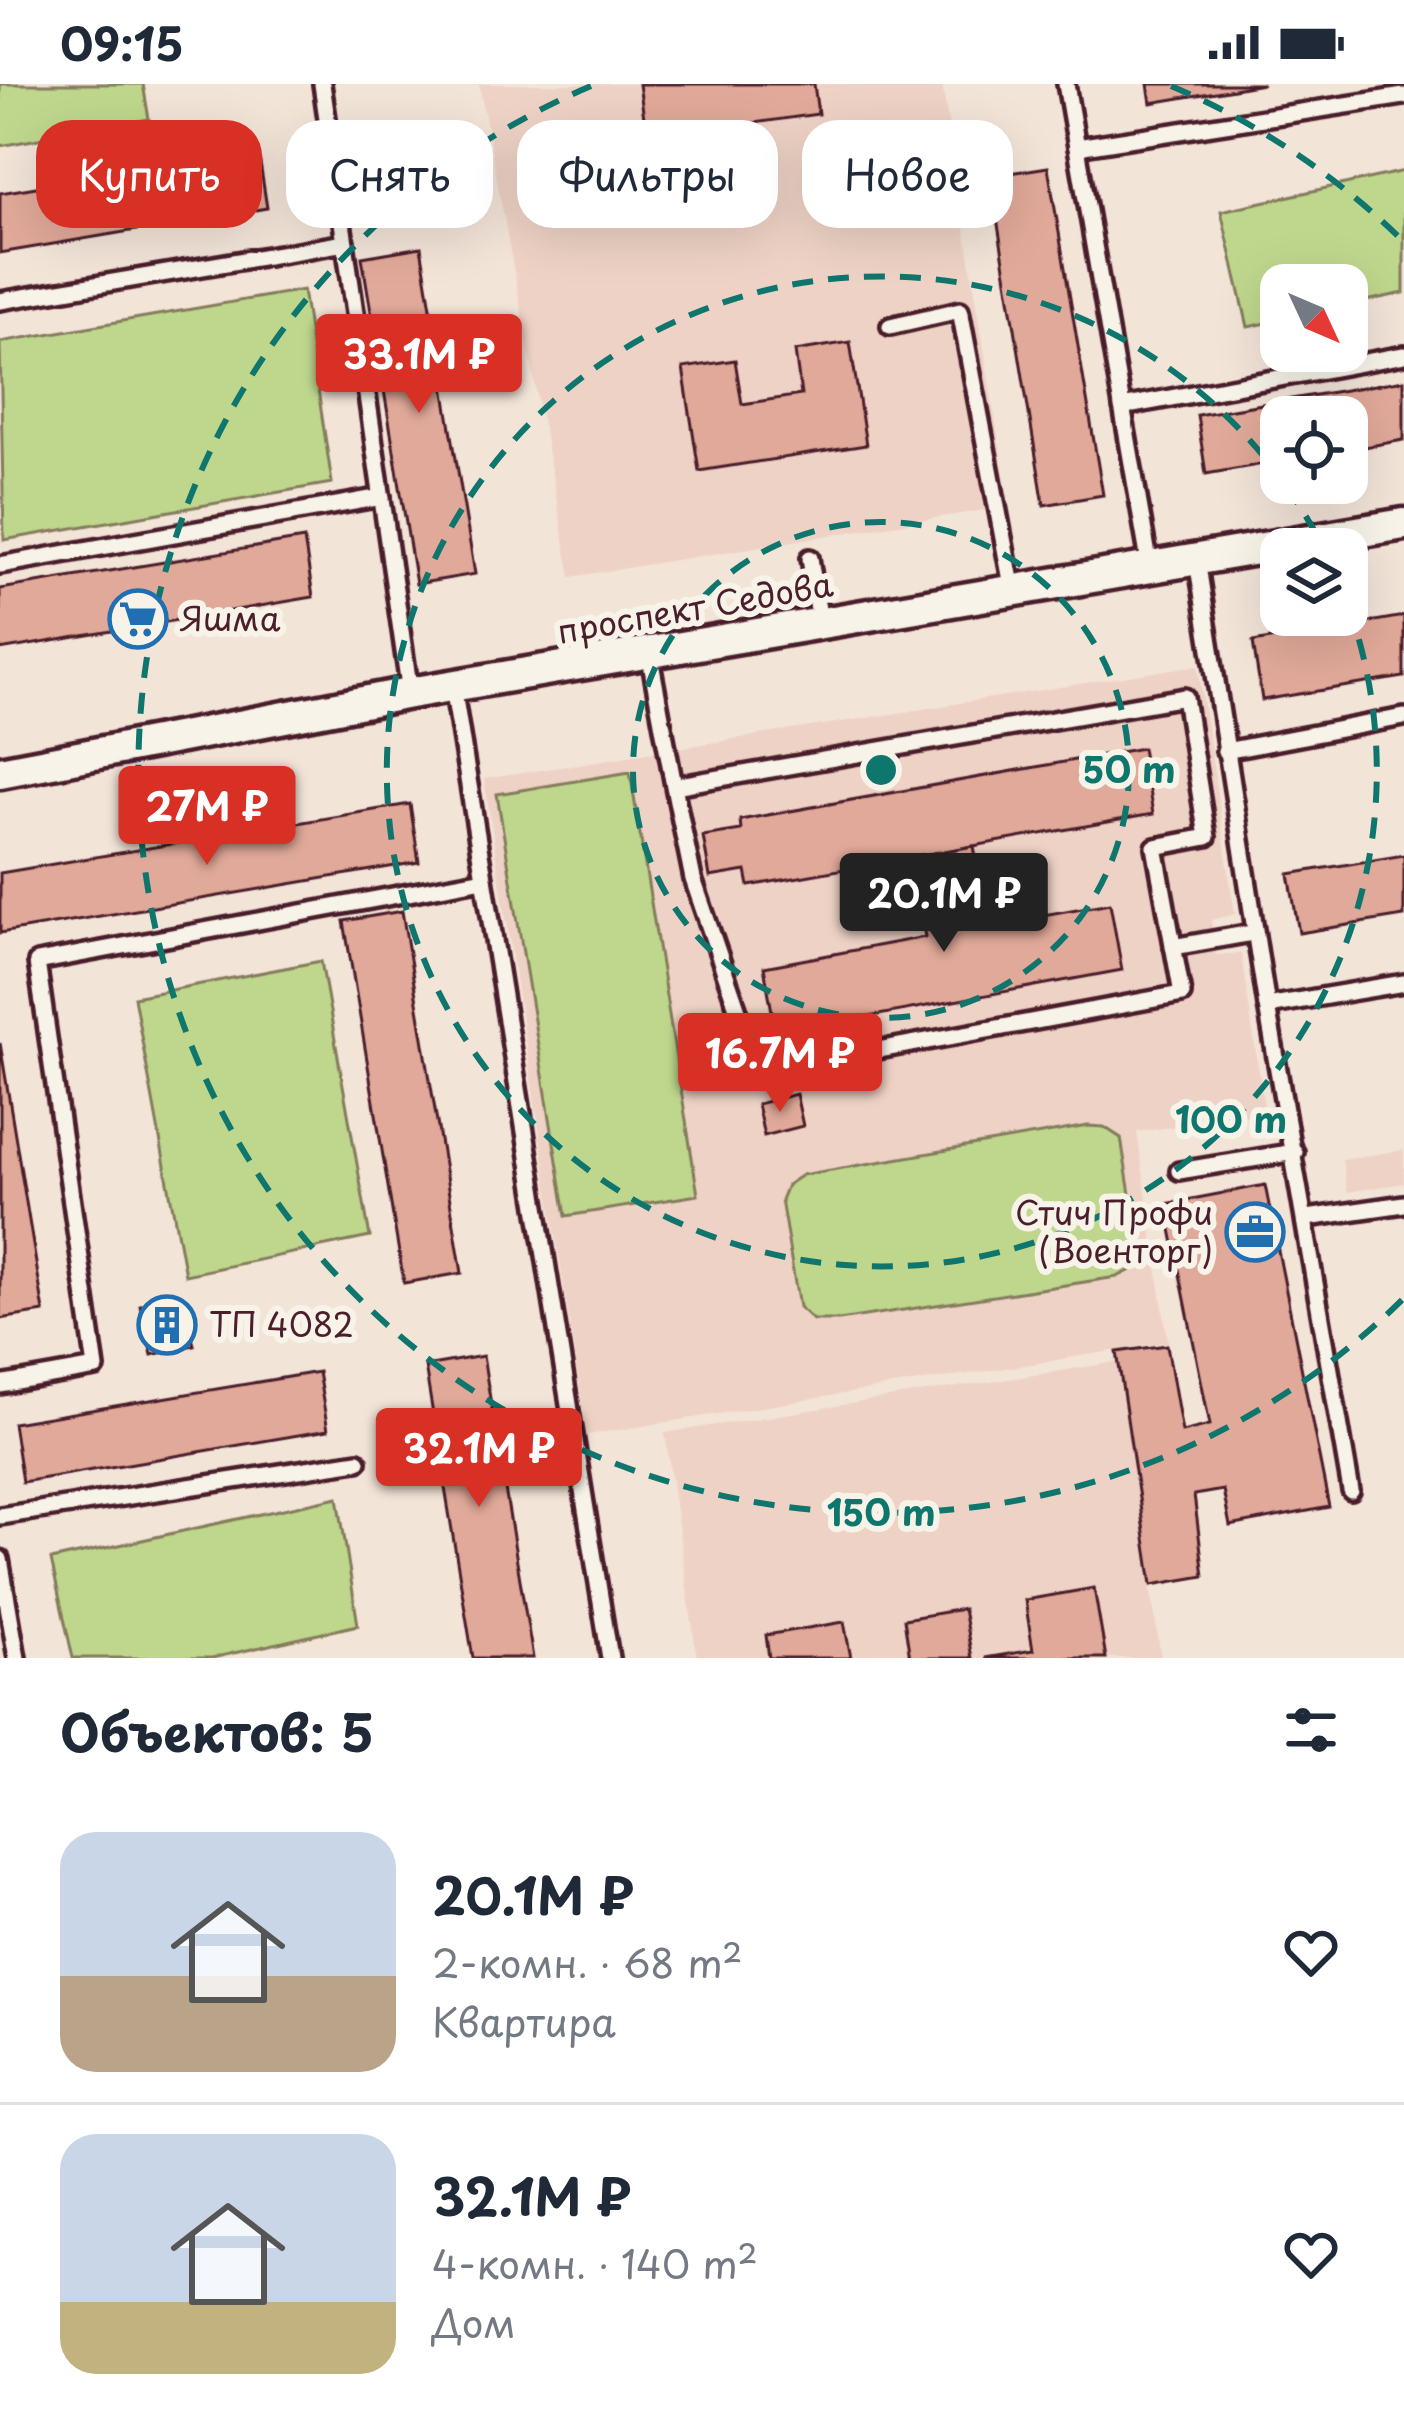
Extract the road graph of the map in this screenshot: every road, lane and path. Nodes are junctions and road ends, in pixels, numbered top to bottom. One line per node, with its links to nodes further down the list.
1 (322, 84): 5 (lane)
2 (1066, 84): 4 (lane)
3 (1404, 96): 4 (lane)
4 (1077, 147): 9 (lane)
5 (345, 243): 6 (lane); 10 (lane)
6 (0, 302)
7 (890, 326): 16 (lane)
8 (1404, 355): 9 (lane)
9 (1122, 407): 15 (lane)
10 (382, 496): 14 (lane); 20 (lane)
11 (1404, 524): 13 (street, проспект Седова)
12 (810, 558): 17 (lane)
13 (1197, 560): 15 (street, проспект Седова); 22 (lane)
14 (0, 566)
15 (1150, 566): 16 (street, проспект Седова)
16 (1013, 591): 17 (street, проспект Седова)
17 (820, 623): 18 (street, проспект Седова)
18 (649, 652): 19 (street, проспект Седова); 24 (lane)
19 (453, 686): 20 (street, проспект Седова); 25 (lane)
20 (410, 693): 23 (street, проспект Седова)
21 (1404, 717): 22 (lane)
22 (1225, 751): 26 (lane)
23 (0, 772)
24 (674, 786): 27 (lane); 27 (lane)
25 (484, 879): 34 (lane); 40 (lane)
26 (1252, 933): 27 (lane); 29 (lane)
27 (1173, 947)
28 (1404, 983): 29 (lane)
29 (1267, 1006): 30 (lane)
30 (1294, 1152): 31 (lane); 33 (lane)
31 (1179, 1171)
32 (1404, 1204): 33 (lane)
33 (1307, 1218): 36 (lane)
34 (0, 1385)
35 (358, 1461): 37 (lane)
36 (1351, 1491)
37 (0, 1516)
38 (0, 1559): 39 (lane)
39 (17, 1658)
40 (610, 1658)

